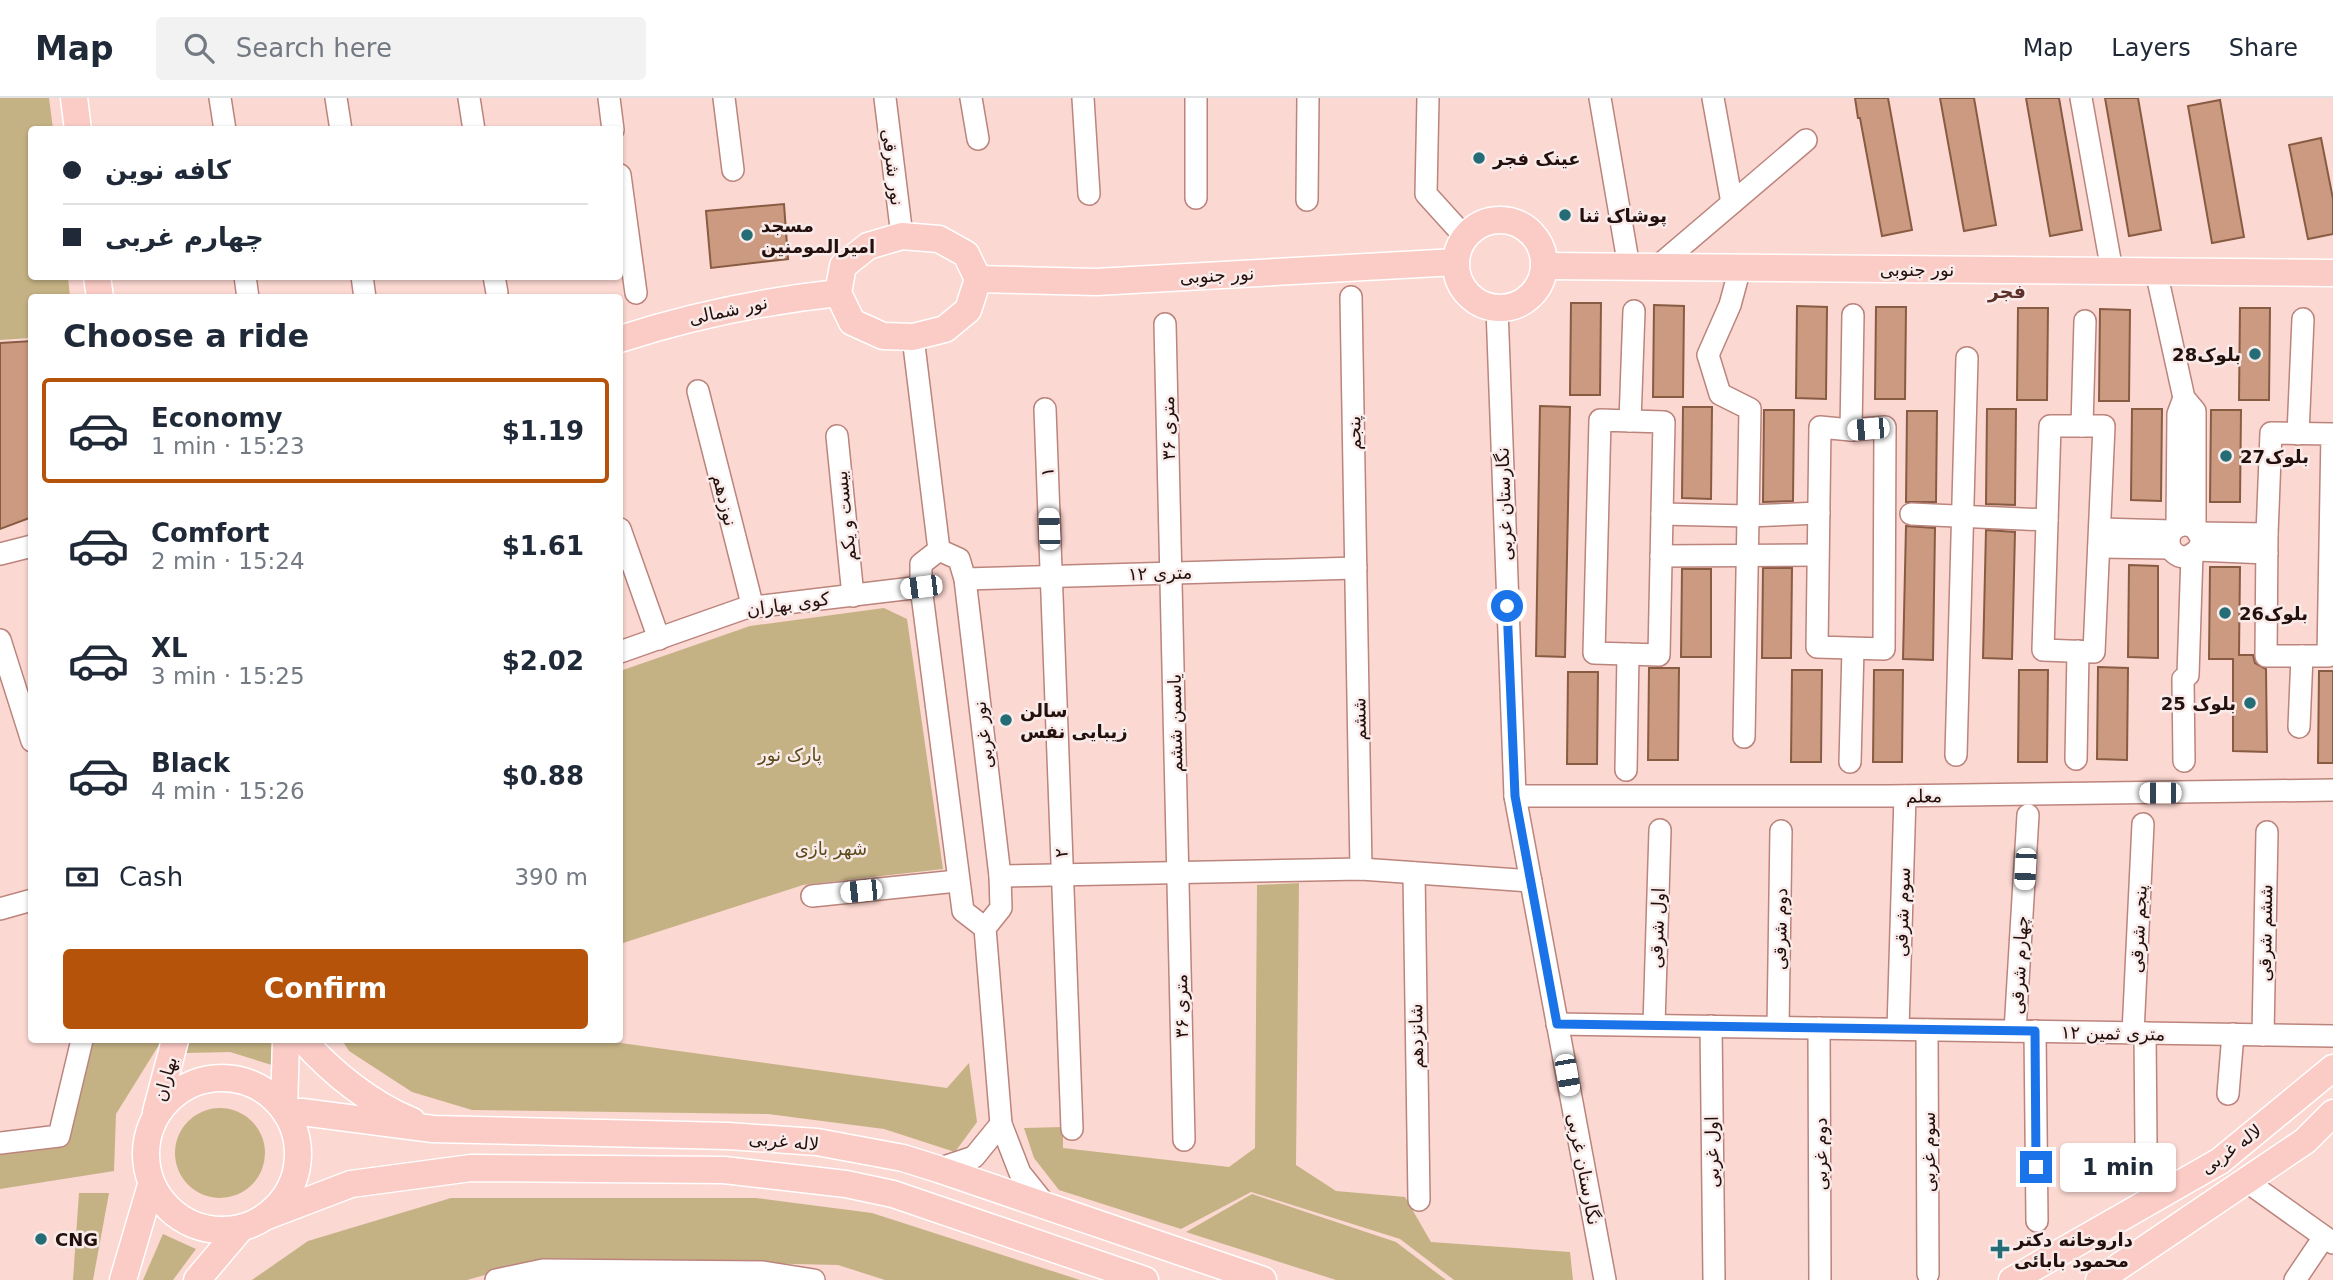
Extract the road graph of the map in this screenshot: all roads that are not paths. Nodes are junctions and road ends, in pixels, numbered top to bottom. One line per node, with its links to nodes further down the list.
1 (74, 98): 16 (main road)
2 (220, 98): 17 (street)
3 (337, 98): 18 (street)
4 (469, 98): 19 (street)
5 (609, 98): 20 (street)
6 (724, 98): 23 (street)
7 (885, 98): 29 (street, نور شرقی)
8 (971, 98): 21 (street)
9 (1083, 98): 24 (street)
10 (1196, 98): 26 (street)
11 (1308, 98): 27 (street)
12 (1428, 98): 30 (street)
13 (1600, 98): 33 (street)
14 (1713, 98): 28 (street)
15 (2081, 98): 36 (street)
16 (78, 126)
17 (224, 126)
18 (340, 126)
19 (473, 126)
20 (612, 126)
21 (978, 139)
22 (1806, 140): 28 (street)
23 (733, 170)
24 (1089, 194)
25 (623, 197): 40 (street)
26 (1196, 198)
27 (1307, 200)
28 (1732, 203): 34 (street)
29 (902, 236): 39 (main road); 41 (main road)
30 (1465, 237): 31 (main road); 32 (main road)
31 (1456, 262): 39 (main road, نور جنوبی); 43 (main road)
32 (1544, 266): 33 (main road, نور جنوبی); 43 (main road)
33 (1629, 267): 34 (main road, نور جنوبی)
34 (1657, 267): 35 (main road, نور جنوبی)
35 (1740, 268): 36 (main road, نور جنوبی); 62 (street)
36 (2112, 271): 37 (main road, نور جنوبی)
37 (2156, 271): 38 (main road, نور جنوبی); 68 (street)
38 (2333, 272)
39 (978, 279): 50 (main road)
40 (636, 293)
41 (838, 293): 49 (main road, نور شمالی); 50 (main road)
42 (1351, 297): 76 (street, پنجم)
43 (1497, 308): 99 (street, نگارستان غربی)
44 (1634, 311): 54 (street)
45 (1853, 315): 56 (street)
46 (2303, 318): 57 (street)
47 (2085, 321): 55 (street)
48 (1165, 324): 77 (street, ۳۶ متری)
49 (623, 337)
50 (914, 337): 71 (street)
51 (1967, 358): 63 (street)
52 (698, 391): 82 (street, نوزدهم)
53 (1045, 409): 78 (street, ۱)
54 (1630, 421): 60 (street); 88 (street)
55 (2082, 426): 65 (street); 67 (street)
56 (1851, 430): 59 (street); 85 (street)
57 (2298, 434): 64 (street); 69 (street)
58 (837, 436): 81 (street, بیست و یکم)
59 (1819, 513): 62 (street); 73 (street)
60 (1662, 514): 62 (street); 74 (street)
61 (1911, 514): 63 (street)
62 (1748, 516): 75 (street)
63 (1964, 516): 65 (street); 93 (street)
64 (2332, 517): 89 (street)
65 (2047, 520): 87 (street)
66 (623, 537): 83 (street)
67 (2099, 538): 68 (street); 87 (street)
68 (2185, 541): 69 (street); 95 (street)
69 (2267, 543): 89 (street)
70 (28, 546): 72 (street)
71 (939, 550): 79 (street, نور غربی); 80 (street)
72 (0, 554)
73 (1818, 555): 75 (street); 85 (street)
74 (1661, 556): 75 (street); 88 (street)
75 (1748, 556): 92 (street)
76 (1356, 568): 77 (street, ۱۲ متری); 106 (street, ششم)
77 (1171, 573): 78 (street, ۱۲ متری); 107 (street, یاسمن ششم)
78 (1051, 577): 79 (street, ۱۲ متری); 109 (street, ۲)
79 (965, 579): 110 (street, نور غربی)
80 (921, 587): 81 (street, کوی بهاران); 111 (street)
81 (853, 596): 82 (street, کوی بهاران)
82 (752, 608): 83 (street, کوی بهاران)
83 (659, 639): 86 (street, کوی بهاران)
84 (0, 640): 91 (street)
85 (1853, 649): 96 (street)
86 (623, 651)
87 (2078, 651): 94 (street)
88 (1628, 654): 97 (street)
89 (2302, 656): 90 (street)
90 (2299, 727)
91 (28, 728)
92 (1744, 737)
93 (1956, 755)
94 (2076, 759)
95 (2184, 761)
96 (1850, 762)
97 (1626, 770)
98 (2333, 790): 100 (street, معلم)
99 (1515, 796): 100 (street, معلم); 112 (street, نگارستان غربی)
100 (1905, 796): 122 (street, سوم شرقی)
101 (2028, 815): 124 (street, چهارم شرقی)
102 (2143, 824): 125 (street, پنجم شرقی)
103 (1660, 830): 118 (street, اول شرقی)
104 (1781, 831): 120 (street, دوم شرقی)
105 (2267, 832): 127 (street, ششم شرقی)
106 (1361, 869): 107 (street); 108 (street)
107 (1179, 873): 109 (street); 141 (street, ۳۶ متری)
108 (1415, 873): 112 (street); 147 (street, شانزدهم)
109 (1062, 875): 110 (street); 140 (street, ۲)
110 (1000, 876): 116 (street, نور غربی)
111 (957, 881): 113 (street); 116 (street)
112 (1531, 881): 117 (street, نگارستان غربی)
113 (812, 896)
114 (28, 901): 115 (street)
115 (0, 909)
116 (985, 928): 138 (street)
117 (1557, 1024): 118 (street, ۱۲ متری ثمین); 162 (street, نگارستان غربی)
118 (1654, 1025): 119 (street, ۱۲ متری ثمین)
119 (1711, 1026): 120 (street, ۱۲ متری ثمین); 155 (street, اول غربی)
120 (1778, 1027): 121 (street, ۱۲ متری ثمین)
121 (1819, 1028): 122 (street, ۱۲ متری ثمین); 163 (street, دوم غربی)
122 (1898, 1029): 123 (street, ۱۲ متری ثمین)
123 (1927, 1030): 124 (street, ۱۲ متری ثمین); 153 (street, سوم غربی)
124 (2025, 1031): 125 (street, ۱۲ متری ثمین); 150 (street, چهارم شرقی)
125 (2139, 1033): 126 (street, ۱۲ متری ثمین); 143 (street, پنجم شرقی)
126 (2233, 1034): 127 (street, ۱۲ متری ثمین); 134 (street)
127 (2263, 1035): 128 (street, ۱۲ متری ثمین)
128 (2333, 1036)
129 (81, 1043): 142 (street)
130 (174, 1043): 137 (main road, بهاران)
131 (286, 1043): 135 (main road)
132 (306, 1043): 139 (main road)
133 (2333, 1068): 164 (main road, لاله غربی)
134 (2228, 1094)
135 (285, 1111): 137 (main road); 139 (main road, لاله غربی); 149 (main road)
136 (2333, 1113): 145 (main road, لاله غربی)
137 (154, 1118): 146 (main road)
138 (1001, 1124): 144 (street); 148 (street)
139 (433, 1129): 144 (main road, لاله غربی)
140 (1072, 1129)
141 (1184, 1140)
142 (0, 1143)
143 (2146, 1143)
144 (938, 1169): 148 (main road, لاله غربی)
145 (2246, 1181): 152 (street); 165 (main road, لاله غربی)
146 (152, 1185): 151 (main road); 156 (main road)
147 (1419, 1199)
148 (1048, 1208): 161 (main road, لاله غربی)
149 (267, 1216): 151 (main road); 160 (main road, لاله غربی)
150 (2037, 1221)
151 (241, 1228): 157 (main road)
152 (2328, 1240): 166 (street)
153 (1928, 1274)
154 (763, 1276): 158 (street); 159 (street)
155 (1714, 1278)
156 (123, 1280)
157 (197, 1280)
158 (496, 1280)
159 (814, 1280)
160 (1145, 1280)
161 (1263, 1280)
162 (1605, 1280)
163 (1820, 1280)
164 (2012, 1280)
165 (2099, 1280)
166 (2295, 1280)

